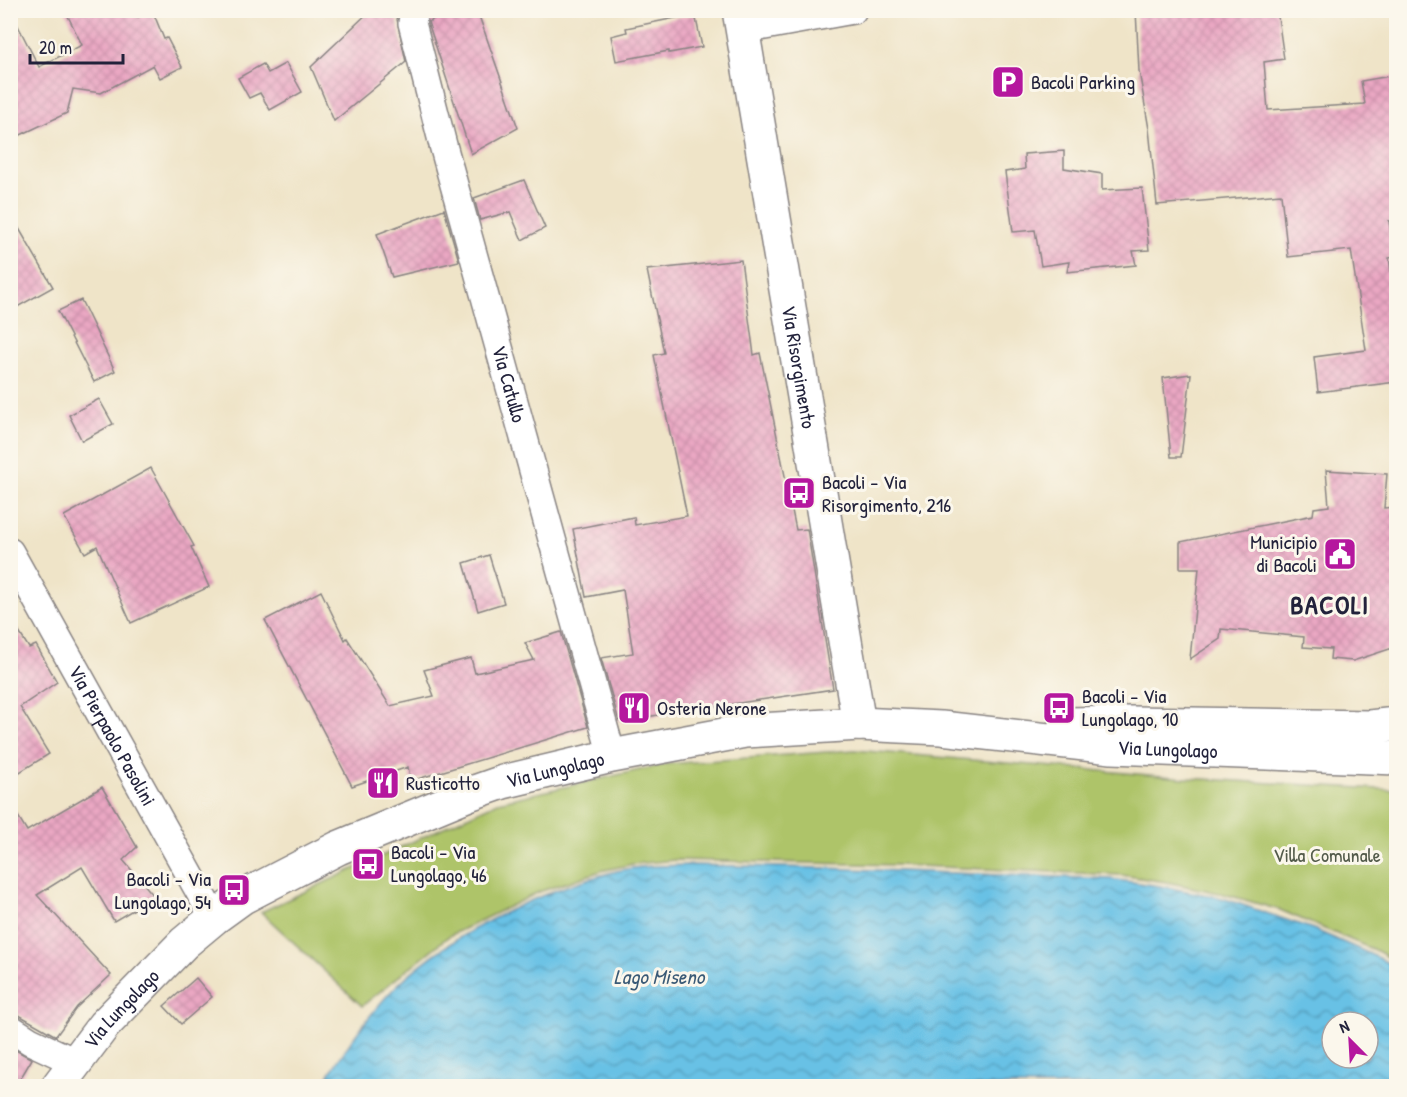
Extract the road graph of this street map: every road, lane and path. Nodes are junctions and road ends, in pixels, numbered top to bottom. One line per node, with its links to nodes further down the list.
1 (414, 10): 8 (street, Via Catullo)
2 (853, 10): 3 (street)
3 (741, 20): 5 (main road, Via Risorgimento)
4 (10, 552): 10 (street, Via Pierpaolo Pasolini)
5 (859, 724): 7 (main road, Via Lungolago); 8 (main road, Via Lungolago)
6 (1396, 724): 7 (main road, Via Lungolago)
7 (941, 728): 9 (main road, Via Lungolago)
8 (612, 756): 10 (main road, Via Lungolago)
9 (1396, 758)
10 (214, 918): 12 (main road, Via Lungolago)
11 (10, 1028): 12 (street)
12 (67, 1074)

